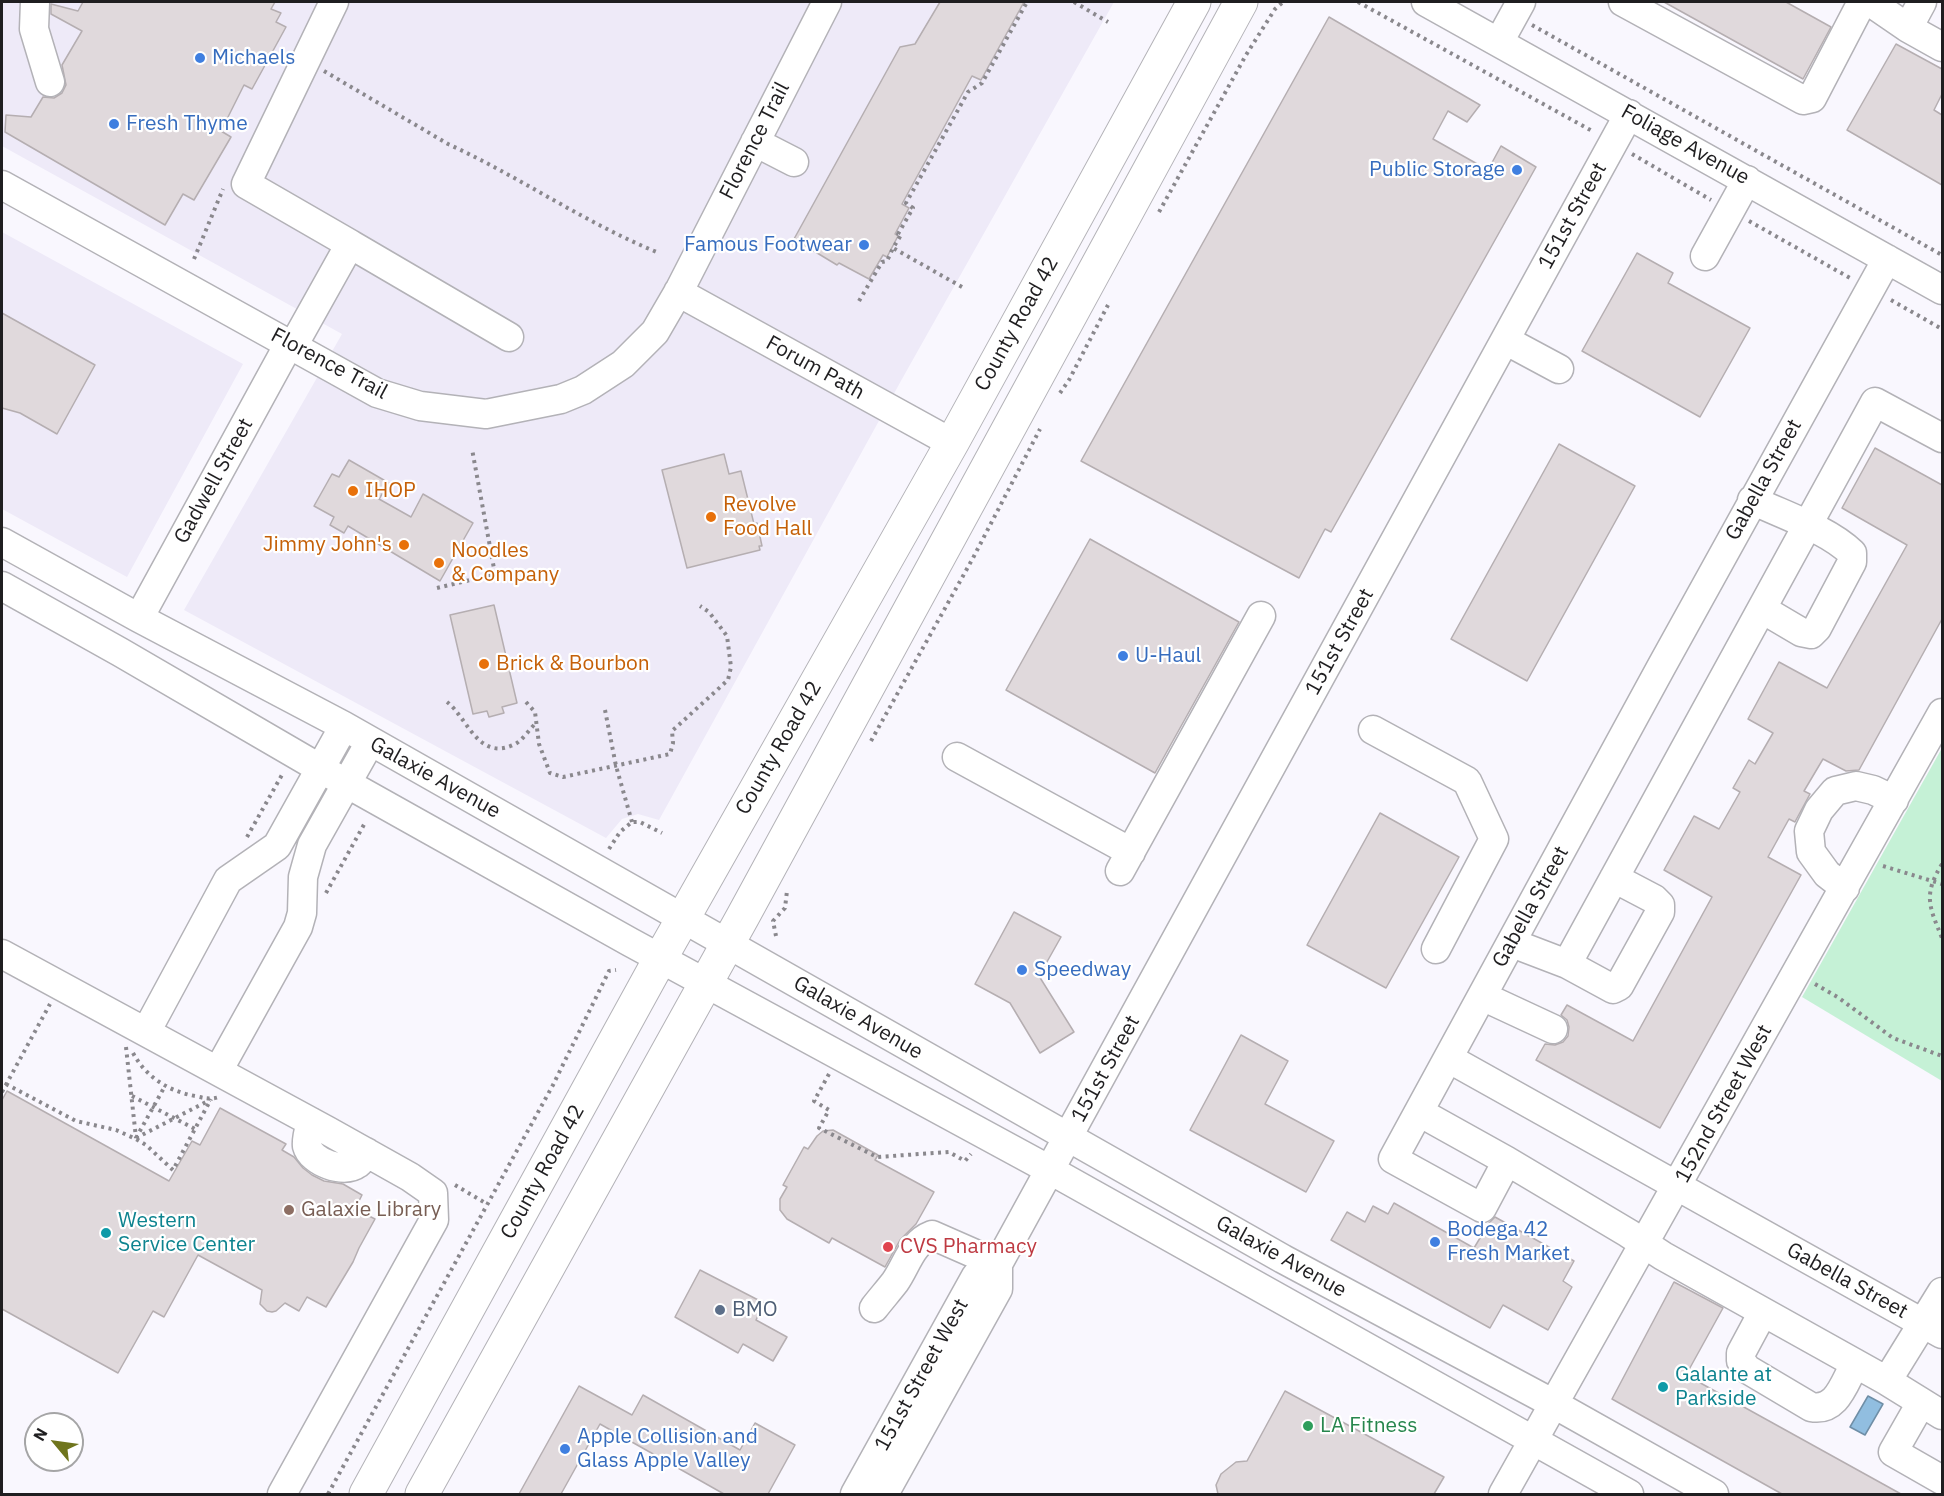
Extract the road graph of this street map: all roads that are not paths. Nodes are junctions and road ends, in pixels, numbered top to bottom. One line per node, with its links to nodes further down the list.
1 (35, 2): 14 (street)
2 (334, 2): 20 (street)
3 (827, 2): 16 (street, Florence Trail)
4 (1426, 2): 12 (street, Foliage Avenue)
5 (1623, 2): 6 (street)
6 (1869, 2): 11 (street)
7 (1922, 2): 11 (street)
8 (1188, 7): 30 (highway, County Road 42)
9 (1518, 8): 12 (street)
10 (1234, 10): 50 (highway, County Road 42)
11 (1908, 28): 13 (street)
12 (1499, 42): 15 (street, Foliage Avenue)
13 (1942, 47)
14 (50, 82)
15 (1629, 114): 18 (street, Foliage Avenue); 26 (street, 151st Street)
16 (755, 142): 17 (street); 24 (street, Florence Trail)
17 (794, 162)
18 (1747, 180): 21 (street); 22 (street, Foliage Avenue)
19 (2, 185): 27 (street, Florence Trail)
20 (350, 244): 25 (street); 27 (street, Gadwell Street)
21 (1705, 256)
22 (1887, 259): 23 (street, Foliage Avenue); 31 (street, Gabella Street)
23 (1942, 290)
24 (678, 292): 27 (street, Florence Trail); 30 (street, Forum Path)
25 (509, 338)
26 (1505, 340): 28 (street); 62 (street, 151st Street)
27 (291, 345): 37 (street, Gadwell Street)
28 (1559, 369)
29 (1942, 438): 32 (street)
30 (952, 443): 48 (highway, County Road 42)
31 (1752, 500): 32 (street); 49 (street, Gabella Street)
32 (1808, 525): 35 (street); 35 (street)
33 (2, 542): 37 (street, Galaxie Avenue)
34 (2, 586): 43 (street, Galaxie Avenue)
35 (1762, 609): 46 (street)
36 (1261, 616): 42 (street)
37 (139, 618): 39 (street, Galaxie Avenue)
38 (1942, 713): 45 (street, 152nd Street West)
39 (344, 726): 41 (street, Galaxie Avenue); 43 (street)
40 (1373, 730): 51 (street)
41 (370, 742): 44 (street); 48 (street, Galaxie Avenue)
42 (957, 757)
43 (321, 769): 44 (street, Galaxie Avenue); 58 (street)
44 (346, 783): 53 (street, Galaxie Avenue); 60 (street)
45 (1894, 800): 47 (street, 152nd Street West); 47 (street)
46 (1614, 878): 54 (street); 54 (street)
47 (1845, 888): 65 (street, 152nd Street West)
48 (683, 917): 50 (street, Galaxie Avenue); 53 (highway, County Road 42)
49 (1512, 942): 54 (street); 56 (street, Gabella Street)
50 (728, 943): 55 (highway, County Road 42); 62 (street, Galaxie Avenue)
51 (1436, 949)
52 (2, 954): 58 (street)
53 (660, 959): 55 (street, Galaxie Avenue); 79 (highway, County Road 42)
54 (1567, 964)
55 (706, 982): 64 (street, Galaxie Avenue); 80 (highway, County Road 42)
56 (1482, 996): 57 (street); 59 (street, Gabella Street)
57 (1553, 1029)
58 (136, 1036): 60 (street)
59 (1448, 1058): 61 (street); 65 (street, Gabella Street)
60 (218, 1071): 78 (street)
61 (1419, 1112): 63 (street); 63 (street)
62 (1068, 1138): 64 (street, 151st Street); 74 (street, Galaxie Avenue)
63 (1507, 1161): 66 (street)
64 (1050, 1170): 67 (street, 151st Street West); 76 (street, Galaxie Avenue)
65 (1677, 1187): 66 (street, 152nd Street West); 71 (street, Gabella Street)
66 (1645, 1244): 70 (street); 74 (street, 152nd Street West)
67 (998, 1264): 69 (street); 81 (street, 151st Street West); 82 (street, 151st Street West)
68 (1942, 1292): 71 (street)
69 (874, 1308)
70 (1763, 1312): 72 (street); 72 (street)
71 (1933, 1328): 73 (street)
72 (1855, 1364): 73 (street)
73 (1887, 1382): 75 (street)
74 (1554, 1404): 76 (street, 152nd Street West); 85 (street, Galaxie Avenue)
75 (1932, 1409): 77 (street)
76 (1534, 1440): 83 (street, 152nd Street West); 84 (street, Galaxie Avenue)
77 (1942, 1480)
78 (282, 1494)
79 (366, 1494)
80 (422, 1494)
81 (855, 1494)
82 (884, 1494)
83 (1503, 1494)
84 (1629, 1494)
85 (1714, 1494)

